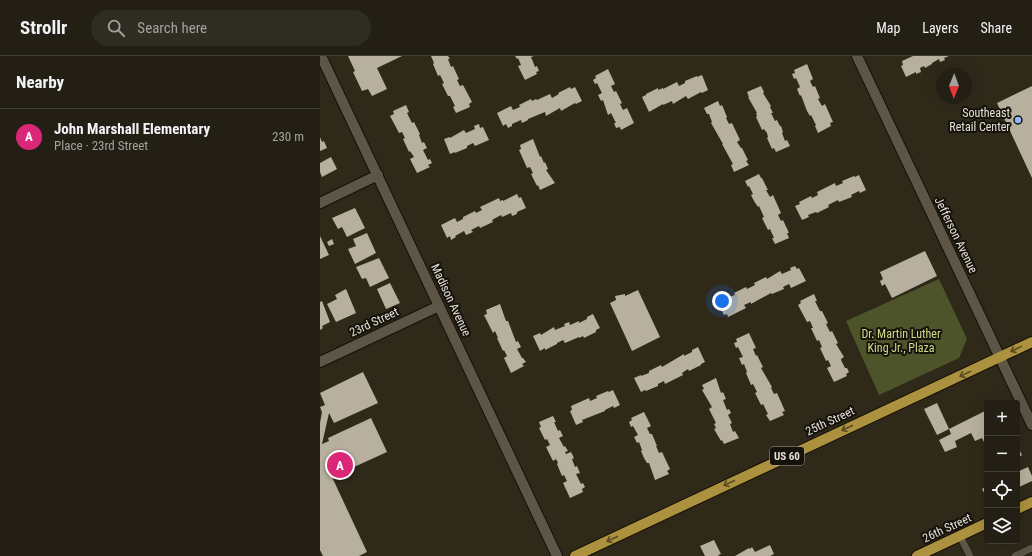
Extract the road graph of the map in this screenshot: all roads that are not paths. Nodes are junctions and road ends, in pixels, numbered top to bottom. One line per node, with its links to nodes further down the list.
1 (321, 56): 3 (street, Madison Avenue)
2 (857, 56): 7 (street, Jefferson Avenue)
3 (378, 176): 4 (street); 5 (street, Madison Avenue)
4 (320, 203)
5 (439, 306): 8 (street, 23rd Street); 15 (street, Madison Avenue)
6 (1032, 342): 7 (main road, 25th Street / US 60, one-way to 7)
7 (1000, 357): 9 (street, Jefferson Avenue); 16 (main road, 25th Street / US 60, one-way to 16)
8 (320, 362)
9 (1032, 425)
10 (1032, 502): 11 (main road)
11 (1019, 508)
12 (984, 524): 13 (main road, 26th Street)
13 (960, 536): 17 (main road, 26th Street); 18 (lane)
14 (1031, 550): 19 (lane)
15 (558, 556)
16 (575, 556)
17 (917, 556)
18 (970, 556)
19 (1017, 556)

